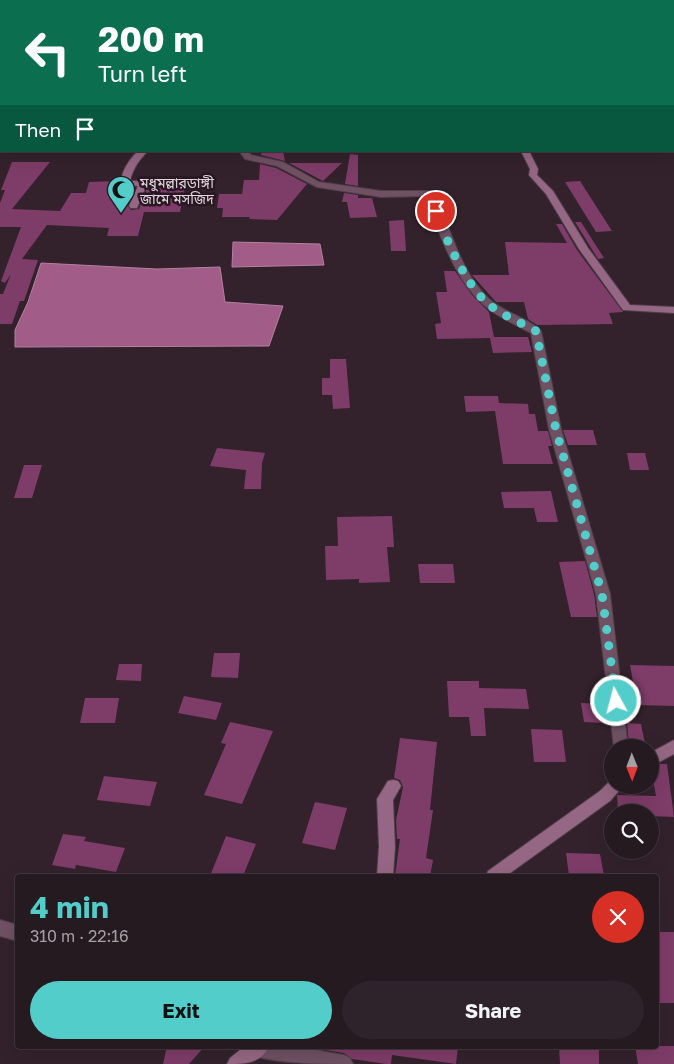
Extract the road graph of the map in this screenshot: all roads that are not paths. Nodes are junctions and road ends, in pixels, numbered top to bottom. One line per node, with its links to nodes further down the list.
1 (142, 152): 4 (street)
2 (244, 152): 6 (street)
3 (525, 152): 5 (street)
4 (134, 206)
5 (674, 310)
6 (620, 739)
7 (674, 746): 8 (street)
8 (659, 755)
9 (393, 786): 11 (street)
10 (605, 794): 12 (street)
11 (384, 874)
12 (497, 874)
13 (0, 928): 14 (street)
14 (15, 932)
15 (257, 1049): 17 (street)
16 (263, 1049): 18 (street)
17 (236, 1064)
18 (344, 1064)

